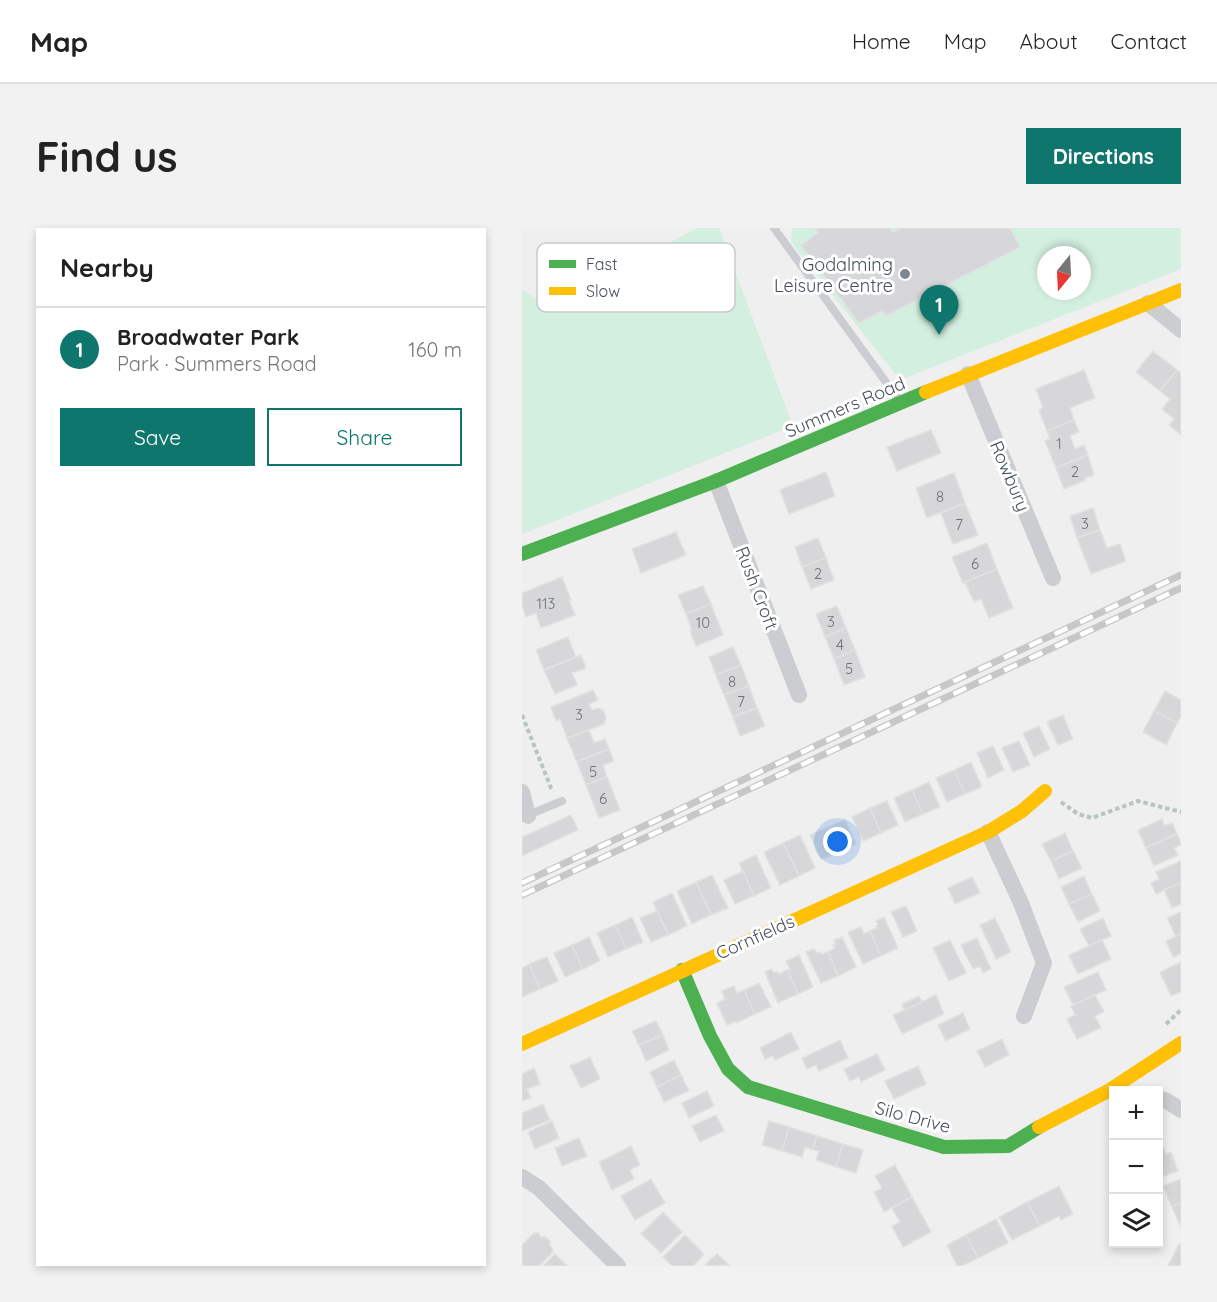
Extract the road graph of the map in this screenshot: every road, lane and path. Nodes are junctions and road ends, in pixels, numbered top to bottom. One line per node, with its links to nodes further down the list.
1 (774, 228): 6 (lane)
2 (1181, 290): 3 (street, Summers Road)
3 (1148, 303): 4 (street); 5 (street, Summers Road)
4 (1181, 330)
5 (968, 374): 6 (street, Summers Road); 9 (street, Rowbury)
6 (901, 403): 7 (street, Summers Road)
7 (716, 481): 8 (street, Summers Road); 10 (street, Rush Croft)
8 (522, 554)
9 (1053, 578)
10 (799, 694)
11 (522, 715): 14 (path)
12 (1045, 791): 15 (path); 17 (street, Cornfields)
13 (522, 792): 16 (street)
14 (562, 801): 16 (lane)
15 (1181, 812)
16 (525, 817)
17 (988, 832): 18 (street, Cornfields); 19 (street)
18 (682, 970): 20 (street, Cornfields); 23 (street, Silo Drive)
19 (1024, 1016)
20 (522, 1044)
21 (1181, 1044): 22 (street, Silo Drive)
22 (1122, 1086)
23 (1109, 1094)
24 (1163, 1100): 25 (street)
25 (1181, 1110)
26 (522, 1177): 27 (street)
27 (618, 1266)

